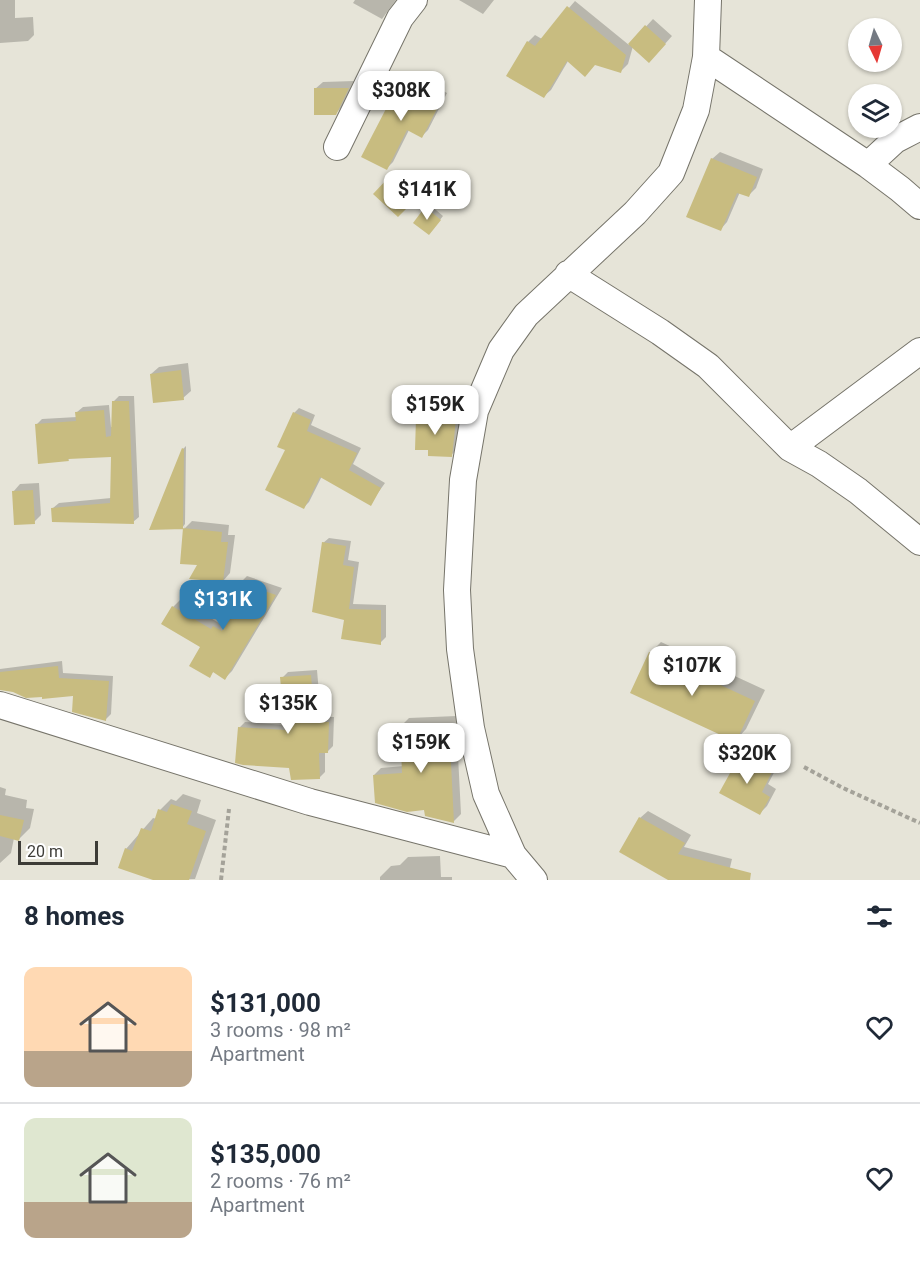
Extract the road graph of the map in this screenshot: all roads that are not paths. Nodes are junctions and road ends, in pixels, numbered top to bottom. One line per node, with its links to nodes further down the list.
1 (414, 0): 5 (street)
2 (708, 0): 3 (street)
3 (706, 57): 6 (street); 8 (street)
4 (920, 127): 6 (street)
5 (337, 147)
6 (868, 165): 7 (street)
7 (920, 206)
8 (568, 274): 10 (street); 13 (street)
9 (920, 351): 10 (street)
10 (790, 448): 11 (street)
11 (920, 542)
12 (0, 705): 13 (street)
13 (513, 855): 14 (street)
14 (534, 880)

